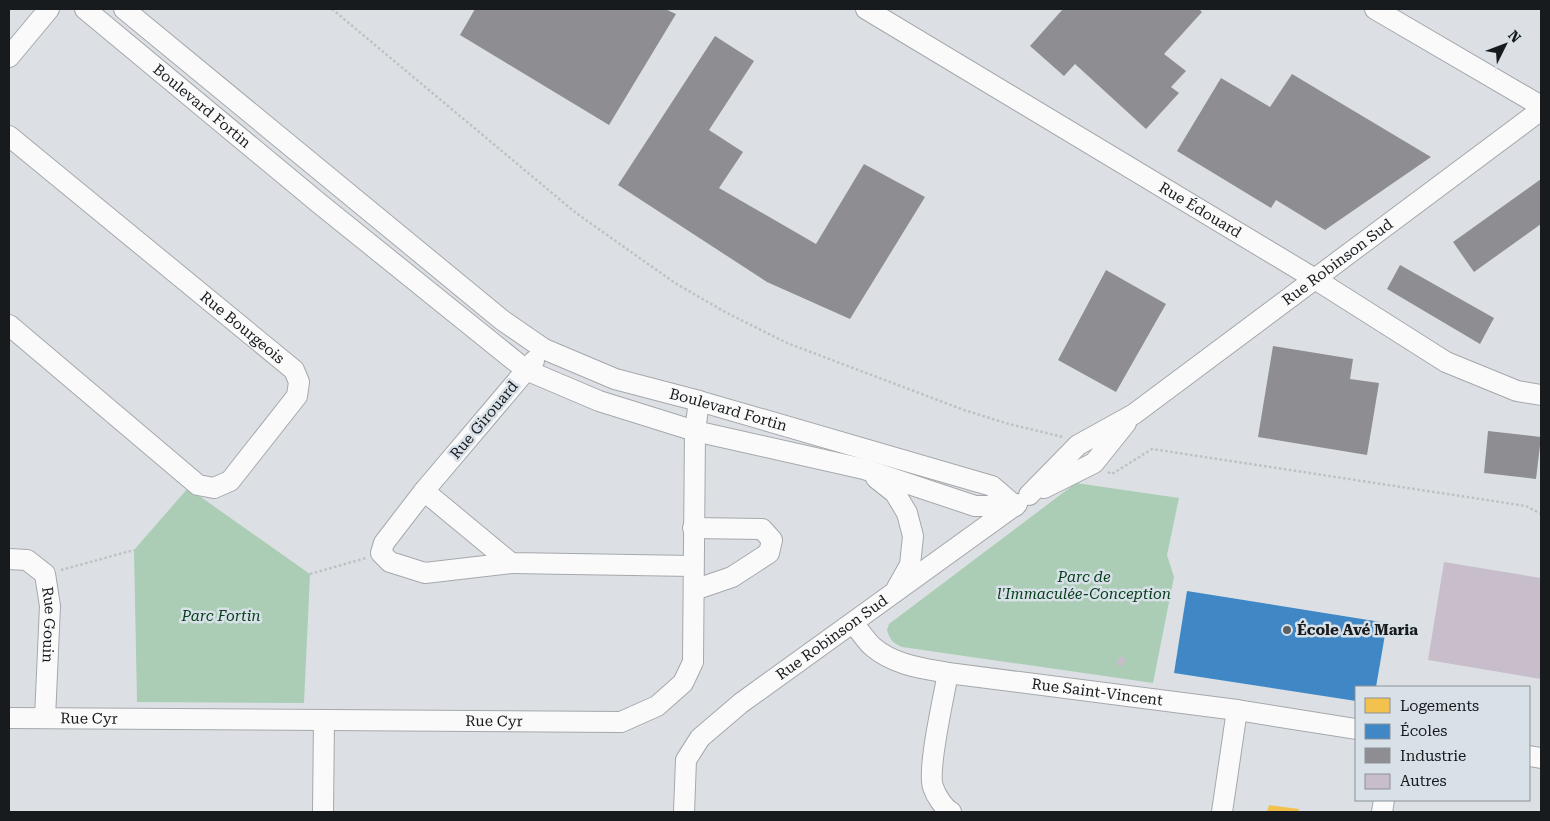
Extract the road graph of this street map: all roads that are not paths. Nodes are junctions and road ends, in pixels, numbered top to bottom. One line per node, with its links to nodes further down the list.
1 (49, 9): 6 (street)
2 (85, 9): 10 (street, Boulevard Fortin)
3 (124, 9): 9 (street, Boulevard Fortin)
4 (866, 9): 11 (street, Rue Édouard)
5 (1375, 9): 7 (street)
6 (9, 57)
7 (1541, 108): 11 (street, Rue Robinson Sud)
8 (9, 136): 12 (street, Rue Bourgeois)
9 (336, 185): 10 (street); 13 (street, Boulevard Fortin)
10 (320, 204): 14 (street, Boulevard Fortin)
11 (1316, 279): 15 (street, Rue Édouard); 20 (street, Rue Robinson Sud)
12 (9, 325)
13 (544, 349): 14 (street, Rue Girouard); 16 (street, Boulevard Fortin)
14 (526, 370): 17 (street, Boulevard Fortin); 19 (street, Rue Girouard)
15 (1541, 394)
16 (699, 401): 17 (street, Rue Cyr); 20 (street, Boulevard Fortin)
17 (695, 431): 18 (street, Boulevard Fortin); 21 (street, Rue Cyr)
18 (864, 469): 20 (street, Boulevard Fortin); 26 (street, Boulevard Fortin)
19 (424, 491): 23 (street); 23 (street, Rue Girouard)
20 (1022, 500): 26 (street, Rue Robinson Sud)
21 (693, 528): 24 (street, Rue Cyr); 25 (street)
22 (9, 559): 31 (street, Rue Gouin)
23 (511, 563): 24 (street)
24 (693, 566): 25 (street, Rue Cyr)
25 (694, 590): 32 (street, Rue Cyr)
26 (895, 592): 27 (street, Rue Robinson Sud)
27 (853, 623): 28 (street, Rue Saint-Vincent); 35 (street, Rue Robinson Sud)
28 (948, 673): 29 (street, Rue Saint-Vincent); 36 (street)
29 (1237, 710): 33 (street, Rue Saint-Vincent); 37 (street)
30 (9, 718): 31 (street, Rue Cyr)
31 (46, 718): 32 (street, Rue Cyr)
32 (324, 720): 34 (street)
33 (1355, 729)
34 (322, 812)
35 (684, 812)
36 (951, 812)
37 (1222, 812)

